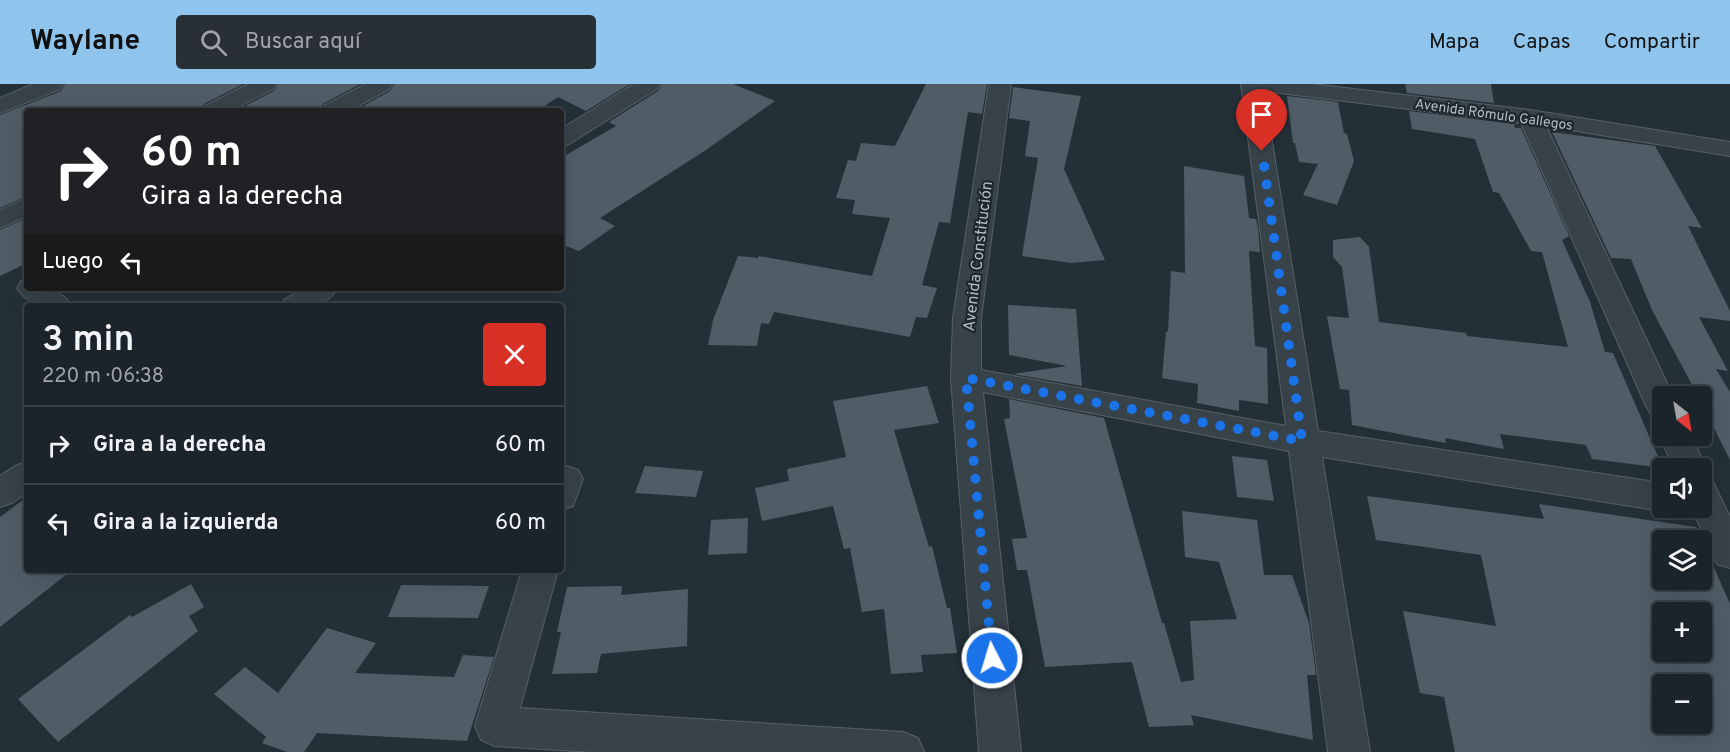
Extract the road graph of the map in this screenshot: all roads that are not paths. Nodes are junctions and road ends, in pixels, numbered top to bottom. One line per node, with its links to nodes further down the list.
1 (52, 84): 8 (street)
2 (266, 84): 9 (street)
3 (381, 84): 10 (street)
4 (648, 84): 12 (street)
5 (1000, 84): 20 (street, Avenida Constitución)
6 (1252, 84): 22 (street)
7 (1258, 84): 11 (street, Avenida Rómulo Gallegos)
8 (0, 106)
9 (219, 108)
10 (337, 108)
11 (1530, 117): 13 (street, Avenida Rómulo Gallegos); 21 (street)
12 (564, 137)
13 (1730, 149)
14 (24, 208): 15 (street)
15 (0, 220)
16 (36, 291): 18 (street)
17 (319, 291): 19 (street)
18 (54, 303)
19 (300, 303)
20 (966, 378): 22 (street); 30 (street, Avenida Constitución)
21 (1653, 386)
22 (1302, 441): 25 (street); 31 (street)
23 (24, 478): 24 (street)
24 (0, 493)
25 (1652, 495)
26 (1712, 507): 27 (street)
27 (1730, 553)
28 (539, 573): 29 (street)
29 (903, 752)
30 (1000, 752)
31 (1349, 752)

